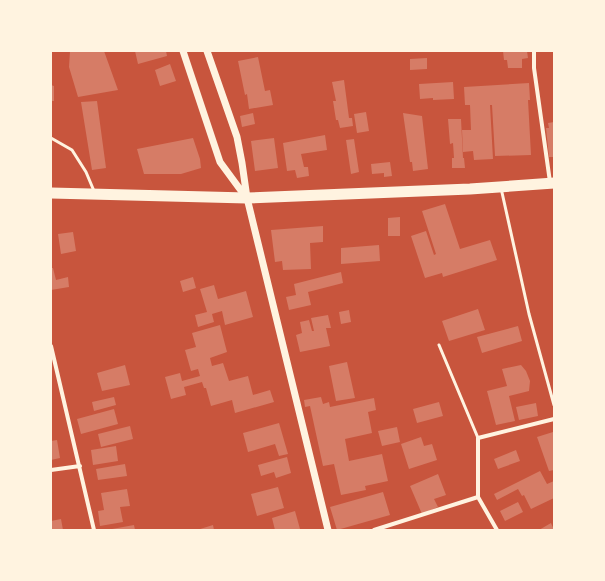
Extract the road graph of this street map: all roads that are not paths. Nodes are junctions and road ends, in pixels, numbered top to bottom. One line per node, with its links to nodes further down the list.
1 (183, 51): 9 (street)
2 (207, 51): 9 (street)
3 (534, 51): 5 (street)
4 (51, 138): 8 (lane)
5 (552, 184): 6 (highway)
6 (501, 186): 9 (highway); 12 (lane)
7 (51, 193): 8 (highway)
8 (96, 194): 9 (highway)
9 (247, 198): 19 (street)
10 (439, 345): 14 (lane)
11 (51, 346): 15 (street)
12 (554, 405)
13 (554, 419): 14 (street)
14 (478, 438): 17 (street)
15 (80, 466): 16 (street); 18 (street)
16 (51, 470)
17 (478, 497): 20 (street); 21 (street)
18 (94, 530)
19 (328, 530)
20 (374, 530)
21 (497, 530)

